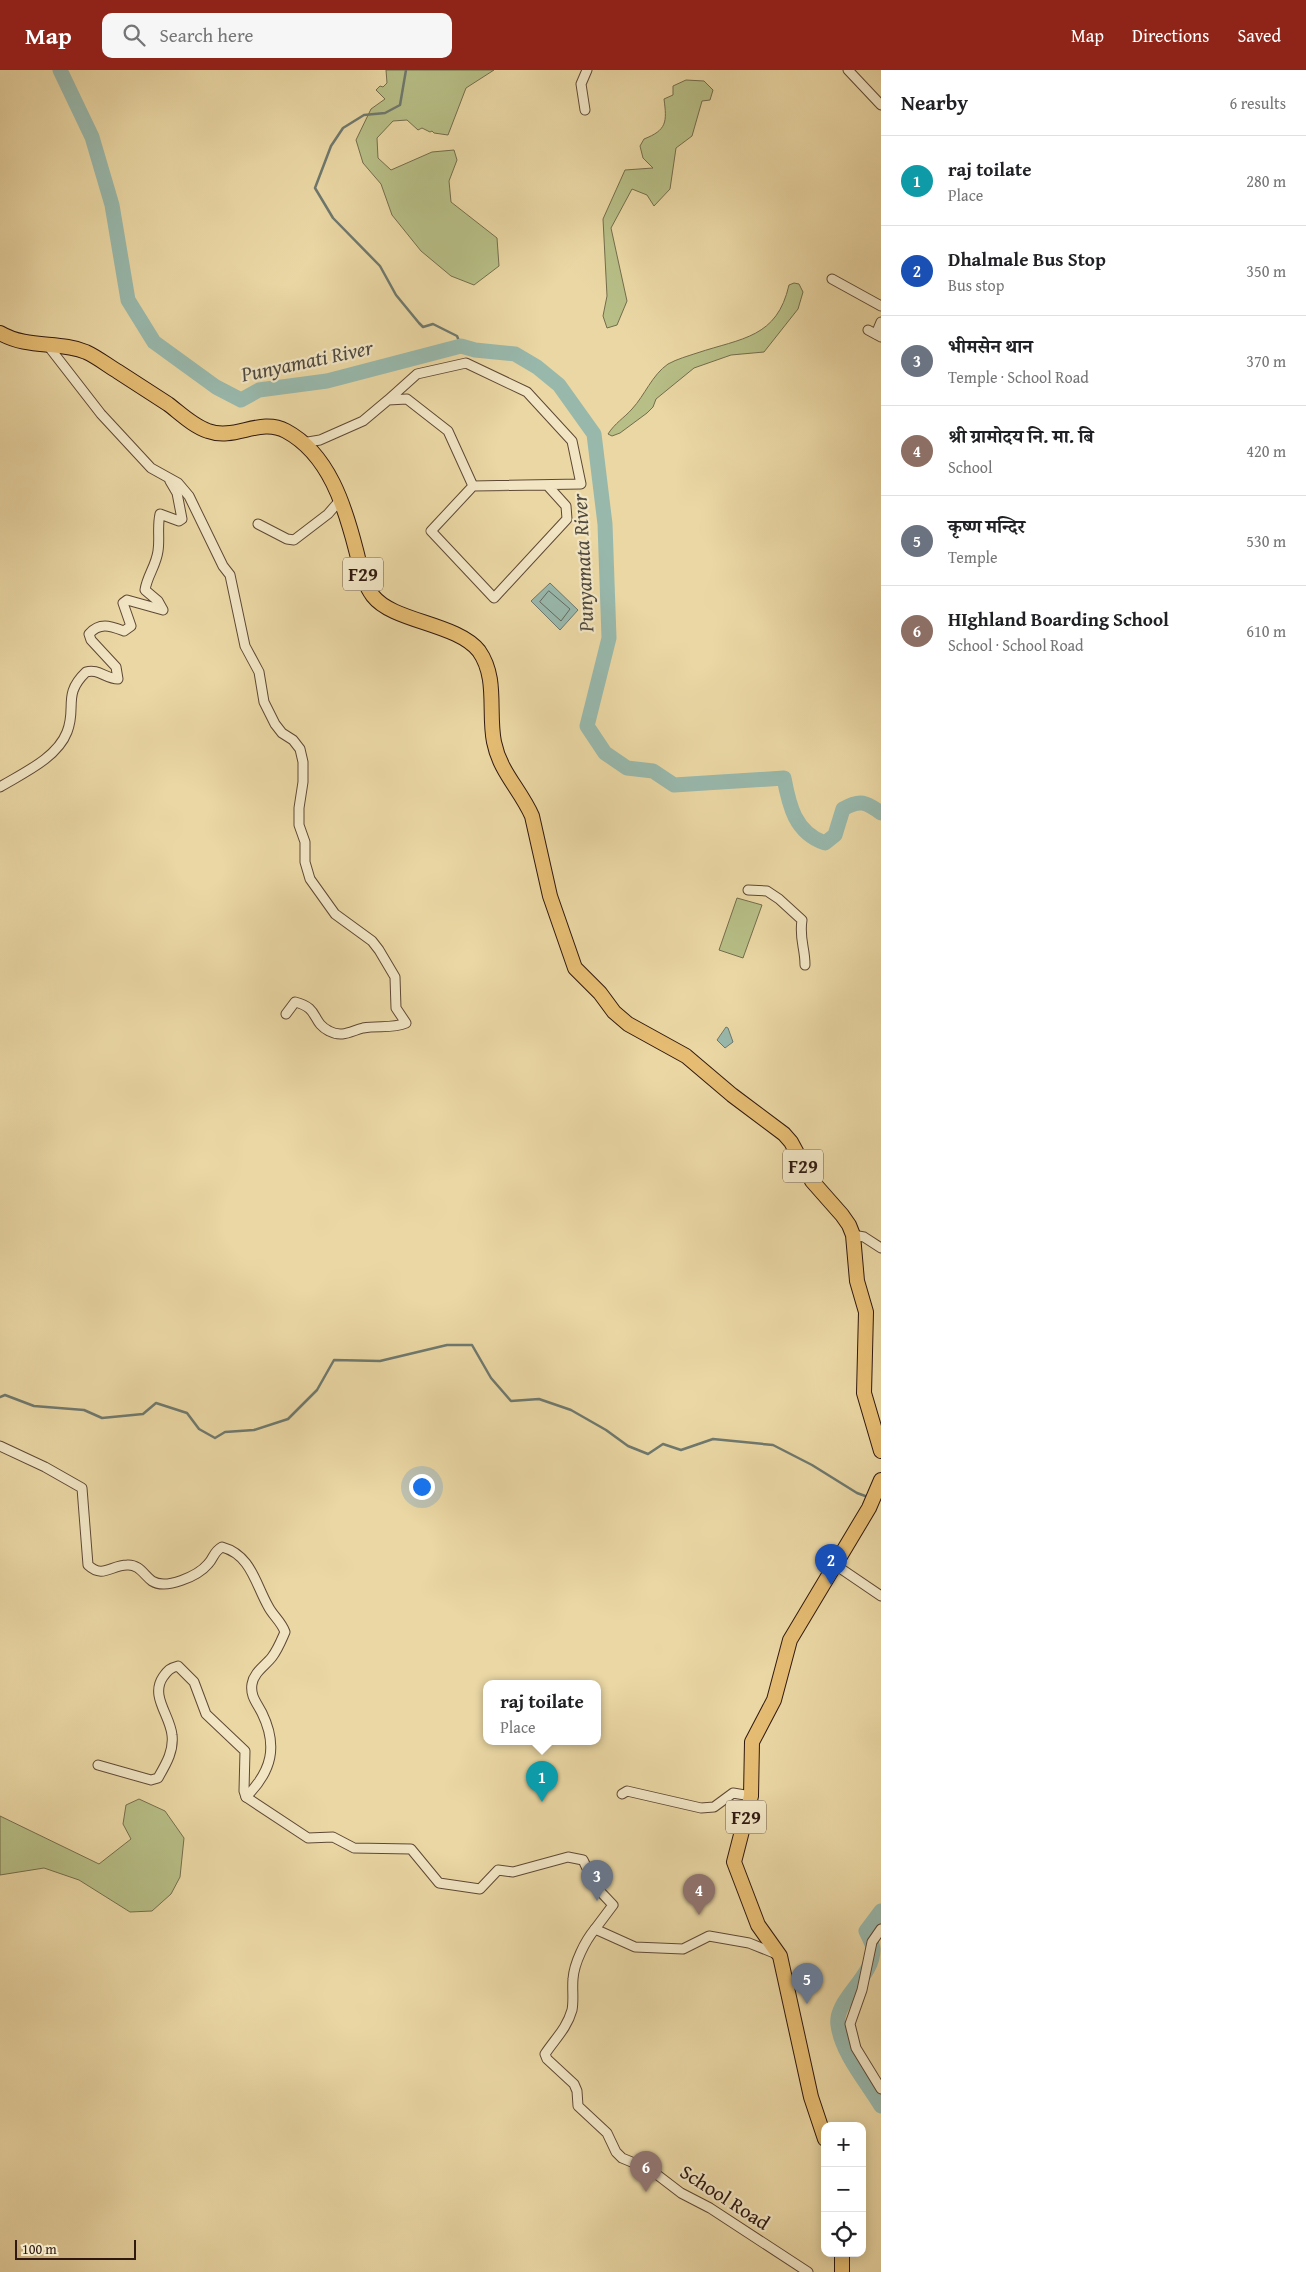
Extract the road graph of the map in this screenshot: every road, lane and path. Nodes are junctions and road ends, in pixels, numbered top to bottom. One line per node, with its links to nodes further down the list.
1 (587, 70): 4 (street)
2 (848, 70): 3 (street)
3 (881, 105)
4 (585, 110)
5 (832, 279): 6 (street)
6 (881, 306)
7 (881, 322): 9 (street)
8 (0, 333): 10 (main road, F29)
9 (875, 333)
10 (49, 346): 12 (main road, F29); 13 (street)
11 (388, 400): 12 (street); 14 (street); 14 (street)
12 (302, 443): 15 (main road, F29)
13 (169, 479): 17 (street); 20 (street)
14 (473, 486): 14 (street)
15 (341, 499): 16 (street); 21 (main road, F29)
16 (258, 524)
17 (0, 788)
18 (748, 890): 19 (street)
19 (806, 965)
20 (286, 1014)
21 (853, 1234): 22 (street); 24 (main road, F29)
22 (881, 1248)
23 (0, 1446): 30 (street)
24 (881, 1451)
25 (879, 1486): 26 (main road, F29)
26 (834, 1564): 27 (street); 31 (main road, F29)
27 (881, 1596)
28 (98, 1765): 30 (street)
29 (622, 1794): 31 (street)
30 (246, 1796): 32 (street)
31 (751, 1796): 34 (main road, F29)
32 (595, 1929): 34 (street); 38 (street, School Road)
33 (881, 1929): 35 (street)
34 (780, 1956): 36 (main road, F29)
35 (881, 2089)
36 (821, 2126)
37 (842, 2257): 39 (main road)
38 (808, 2272)
39 (842, 2272)

